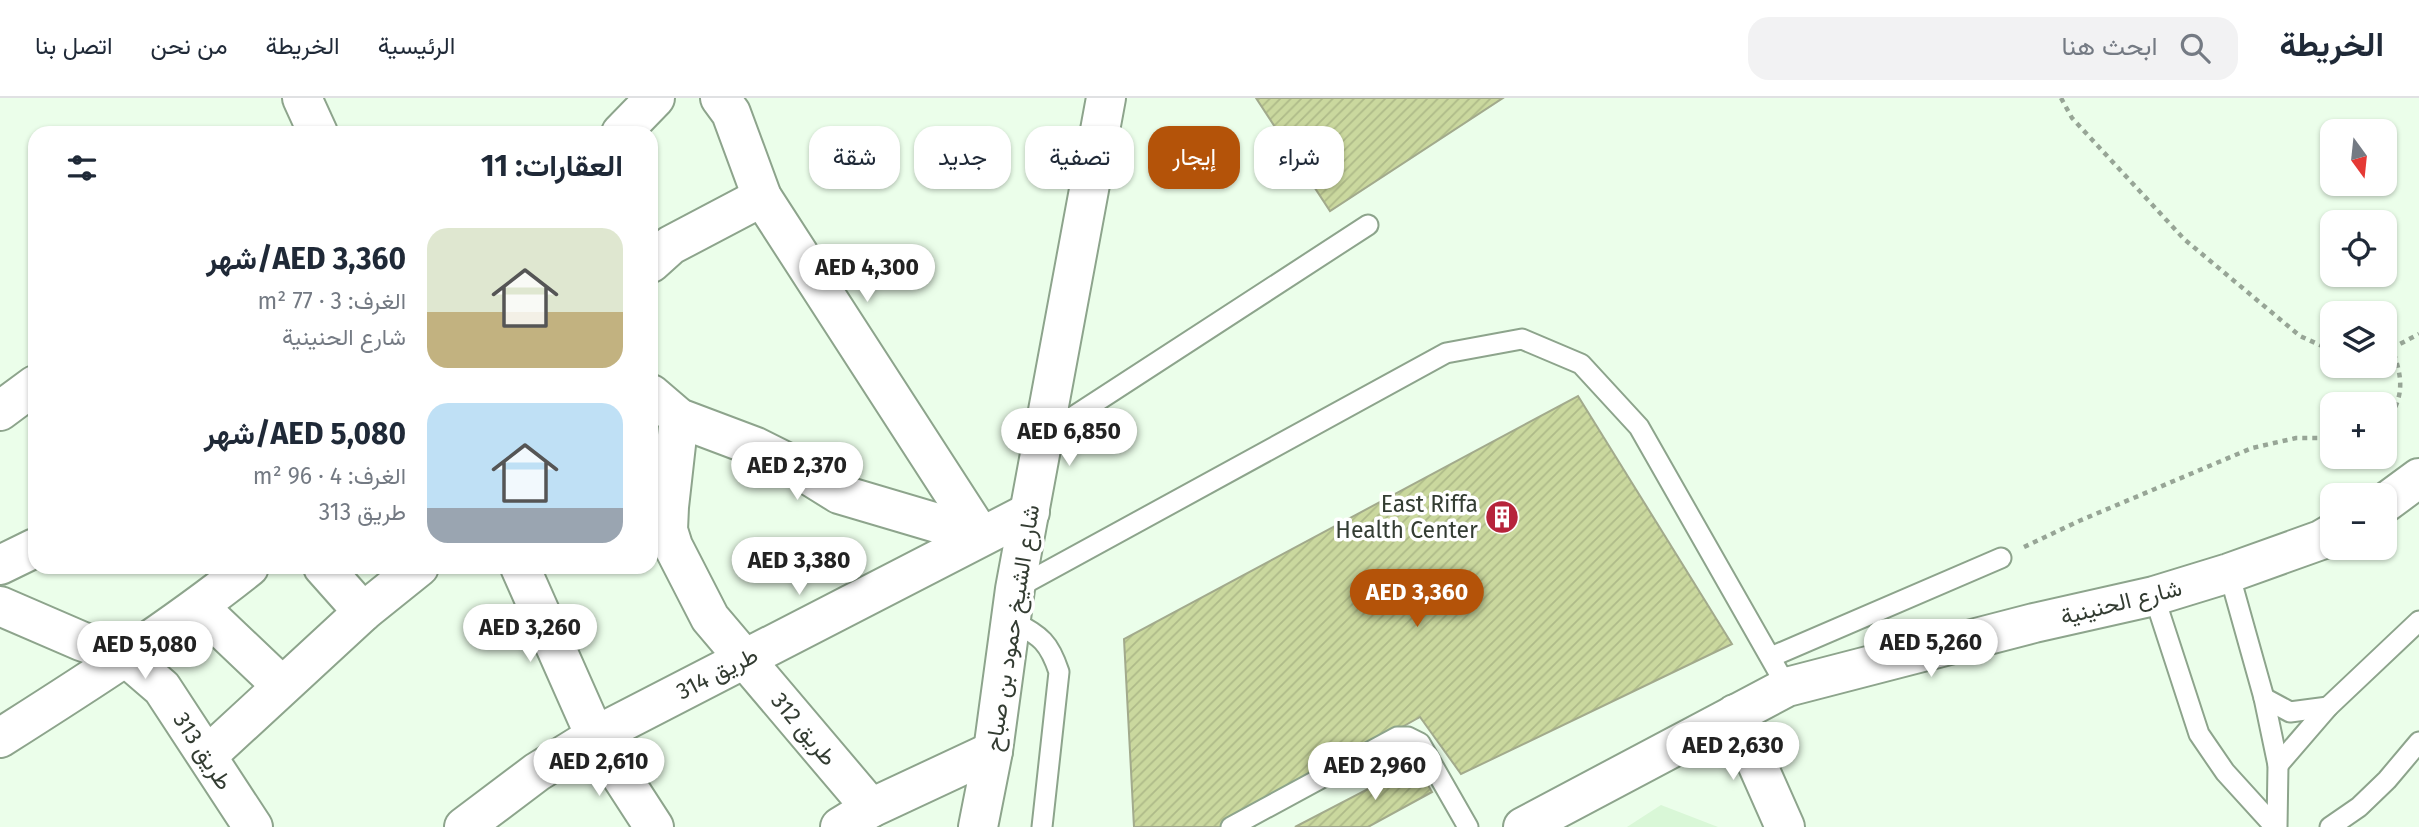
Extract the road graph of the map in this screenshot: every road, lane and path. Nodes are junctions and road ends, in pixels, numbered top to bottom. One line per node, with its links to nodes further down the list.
1 (302, 98): 6 (street)
2 (654, 98): 7 (street)
3 (720, 98): 8 (street)
4 (1106, 98): 19 (street, شارع الشيخ حمود بن صباح)
5 (2061, 98): 12 (path)
6 (315, 126)
7 (628, 126)
8 (762, 197): 10 (street); 24 (street)
9 (1368, 225): 19 (lane)
10 (658, 257)
11 (2419, 334): 13 (path)
12 (2320, 345)
13 (2397, 345)
14 (2397, 362): 16 (path)
15 (28, 390): 18 (street)
16 (2397, 402)
17 (665, 406): 24 (street, طريق 312); 42 (street, طريق 312)
18 (0, 411)
19 (1045, 435): 23 (street, شارع الشيخ حمود بن صباح)
20 (2320, 438): 26 (path)
21 (2419, 478): 22 (street)
22 (2397, 494)
23 (1030, 512): 24 (street, طريق 314); 36 (street, شارع الشيخ حمود بن صباح)
24 (981, 536): 42 (street, طريق 314)
25 (2320, 540): 30 (street, شارع الحنينية)
26 (2034, 542)
27 (28, 551): 29 (street)
28 (2001, 558): 43 (lane)
29 (0, 565)
30 (2228, 573): 35 (street, شارع الحنينية); 45 (lane)
31 (240, 574): 38 (street)
32 (329, 574): 39 (street)
33 (410, 574): 39 (street)
34 (523, 574): 48 (street)
35 (2154, 596): 43 (street, شارع الحنينية); 64 (lane)
36 (1013, 604): 43 (lane); 51 (street, شارع الشيخ حمود بن صباح); 59 (lane)
37 (0, 607): 41 (street, طريق 313)
38 (199, 607): 41 (street); 44 (street)
39 (363, 612): 44 (street)
40 (2419, 621): 46 (lane)
41 (127, 657): 49 (street); 52 (street, طريق 313)
42 (745, 658): 48 (street, طريق 314); 54 (street, طريق 312)
43 (1779, 672): 47 (street, شارع الحنينية)
44 (281, 685): 52 (street)
45 (2264, 698): 46 (lane); 53 (lane)
46 (2329, 707): 53 (lane)
47 (1735, 714): 62 (street, شارع الحنينية); 63 (street)
48 (594, 736): 56 (street, طريق 314); 57 (street)
49 (0, 738)
50 (2419, 742): 65 (lane)
51 (993, 751): 54 (street, طريق 312); 58 (street, شارع الشيخ حمود بن صباح)
52 (208, 755): 55 (street, طريق 313)
53 (2278, 765): 64 (lane)
54 (856, 818)
55 (253, 827)
56 (464, 827)
57 (654, 827)
58 (978, 827)
59 (1042, 827)
60 (1231, 827): 61 (lane)
61 (1468, 827)
62 (1523, 827)
63 (1785, 827)
64 (2276, 827)
65 (2330, 827)

